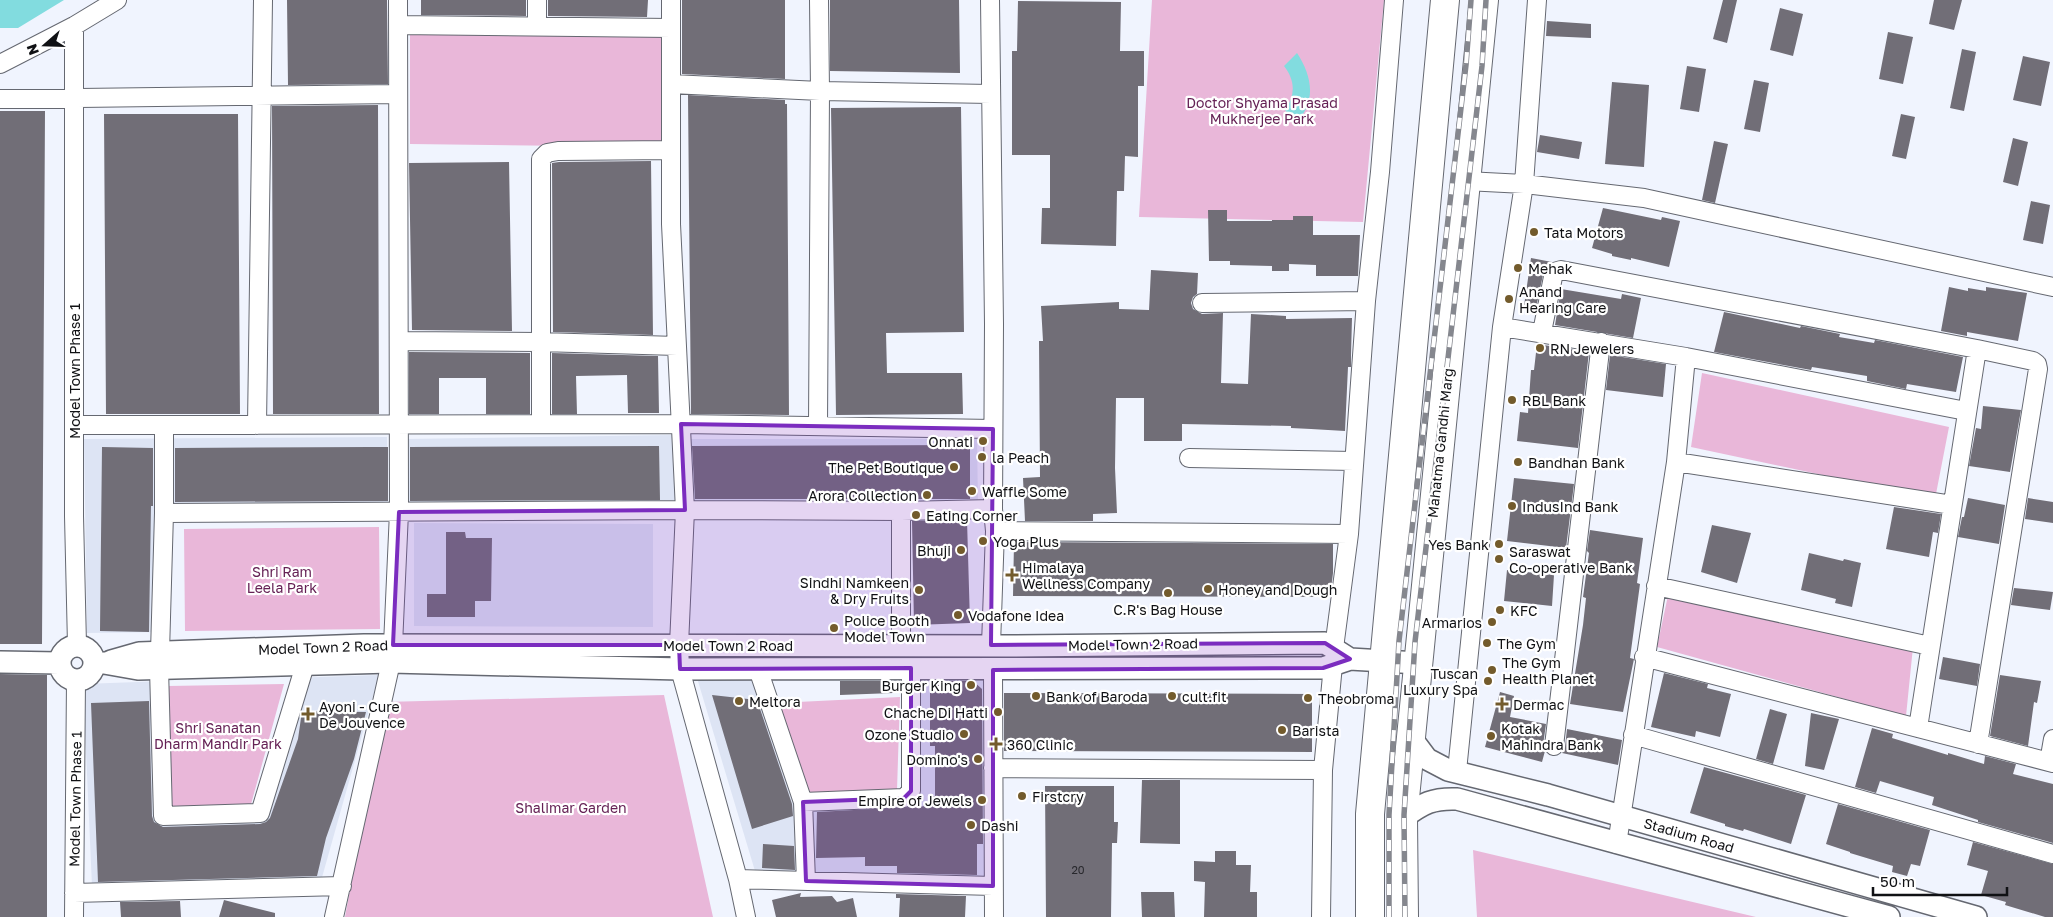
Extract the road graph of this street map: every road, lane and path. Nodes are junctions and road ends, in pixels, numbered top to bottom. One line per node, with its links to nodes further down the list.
1 (117, 0): 13 (street)
2 (263, 0): 21 (street)
3 (398, 0): 12 (street)
4 (537, 0): 14 (street)
5 (671, 0): 15 (street)
6 (820, 0): 18 (street)
7 (990, 0): 20 (street)
8 (1394, 0): 28 (street)
9 (1445, 0): 69 (main road)
10 (1484, 0): 25 (main road, Mahatma Gandhi Marg)
11 (1537, 0): 26 (street)
12 (398, 25): 14 (street); 19 (street)
13 (74, 26): 16 (street); 22 (street, Model Town Phase 1)
14 (537, 27): 15 (street)
15 (671, 28): 17 (street)
16 (0, 64)
17 (671, 84): 18 (street); 24 (street)
18 (820, 92): 20 (street); 45 (street)
19 (398, 94): 21 (street); 32 (street)
20 (991, 94): 46 (street)
21 (262, 97): 22 (street); 44 (street)
22 (74, 98): 23 (street); 42 (street, Model Town Phase 1)
23 (0, 99)
24 (671, 150): 33 (street); 35 (street)
25 (1466, 181): 26 (street); 72 (main road, Mahatma Gandhi Marg)
26 (1524, 184): 27 (street); 30 (street)
27 (2053, 287)
28 (1366, 302): 29 (street); 48 (street)
29 (1202, 303)
30 (1502, 326): 31 (street); 88 (street)
31 (1542, 332): 34 (street); 36 (street)
32 (399, 341): 33 (street); 39 (street)
33 (540, 342): 35 (street); 40 (street)
34 (1600, 342): 37 (street); 84 (street)
35 (677, 346): 41 (street)
36 (1977, 349): 38 (street); 83 (street)
37 (1686, 357): 38 (street); 49 (street)
38 (1966, 411): 50 (street)
39 (399, 424): 40 (street); 44 (street); 54 (street)
40 (541, 424): 41 (street)
41 (681, 424): 45 (street); 52 (street)
42 (74, 425): 43 (street); 59 (street, Model Town Phase 1)
43 (164, 425): 44 (street); 55 (street)
44 (257, 425)
45 (818, 426): 46 (street)
46 (993, 429): 51 (street)
47 (1189, 458): 48 (street)
48 (1354, 461): 57 (street)
49 (1676, 462): 50 (street); 58 (street)
50 (1952, 505): 63 (street)
51 (993, 509): 53 (street); 56 (street)
52 (685, 510): 53 (street); 54 (street); 60 (street)
53 (901, 511): 61 (street)
54 (400, 512): 55 (street); 64 (street)
55 (164, 513): 67 (street)
56 (995, 531): 57 (street); 62 (street)
57 (1349, 534): 66 (street)
58 (1656, 586): 63 (street); 65 (street)
59 (76, 645): 70 (street); 71 (street)
60 (679, 645): 61 (street, Model Town 2 Road); 64 (street, Model Town 2 Road); 75 (street)
61 (901, 645): 62 (street, Model Town 2 Road)
62 (990, 646): 66 (street, Model Town 2 Road)
63 (1930, 646): 79 (street)
64 (392, 654): 67 (street, Model Town 2 Road); 73 (street, Model Town 2 Road); 75 (street, Model Town 2 Road); 96 (street)
65 (1644, 657): 79 (street); 80 (street)
66 (1343, 658): 69 (street); 77 (street, Model Town 2 Road); 87 (street)
67 (159, 660): 71 (street, Model Town 2 Road); 73 (street, Model Town 2 Road); 73 (street)
68 (0, 662): 70 (street)
69 (1385, 662): 72 (street); 104 (main road)
70 (59, 663): 78 (street)
71 (99, 663): 78 (street)
72 (1418, 663): 81 (main road, Mahatma Gandhi Marg)
73 (305, 664)
74 (911, 668): 76 (street, Model Town 2 Road); 77 (street, Model Town 2 Road); 89 (street)
75 (680, 669): 76 (street, Model Town 2 Road); 94 (street)
76 (758, 669): 89 (street)
77 (993, 670): 86 (street)
78 (76, 680): 98 (street, Model Town Phase 1)
79 (1918, 728): 83 (street)
80 (1634, 736): 90 (street); 93 (street)
81 (1412, 739): 88 (street, Stadium Road); 91 (main road, Mahatma Gandhi Marg)
82 (2053, 739): 85 (street)
83 (1978, 744): 85 (street)
84 (1554, 746)
85 (2051, 763)
86 (993, 768): 87 (street); 97 (street)
87 (1323, 770): 103 (street)
88 (1457, 771): 90 (street, Stadium Road)
89 (803, 802): 95 (street)
90 (1622, 816): 92 (street); 107 (street, Stadium Road)
91 (1403, 818): 92 (street, Stadium Road); 105 (main road, Mahatma Gandhi Marg)
92 (1617, 844): 106 (street, Stadium Road)
93 (2053, 854)
94 (738, 879): 95 (street); 101 (street)
95 (806, 881): 97 (street)
96 (342, 886): 98 (street); 100 (street)
97 (994, 886): 102 (street)
98 (74, 893): 99 (street, Model Town Phase 1)
99 (74, 917)
100 (334, 917)
101 (746, 917)
102 (994, 917)
103 (1322, 917)
104 (1370, 917)
105 (1404, 917)
106 (1890, 917)
107 (1976, 917)

